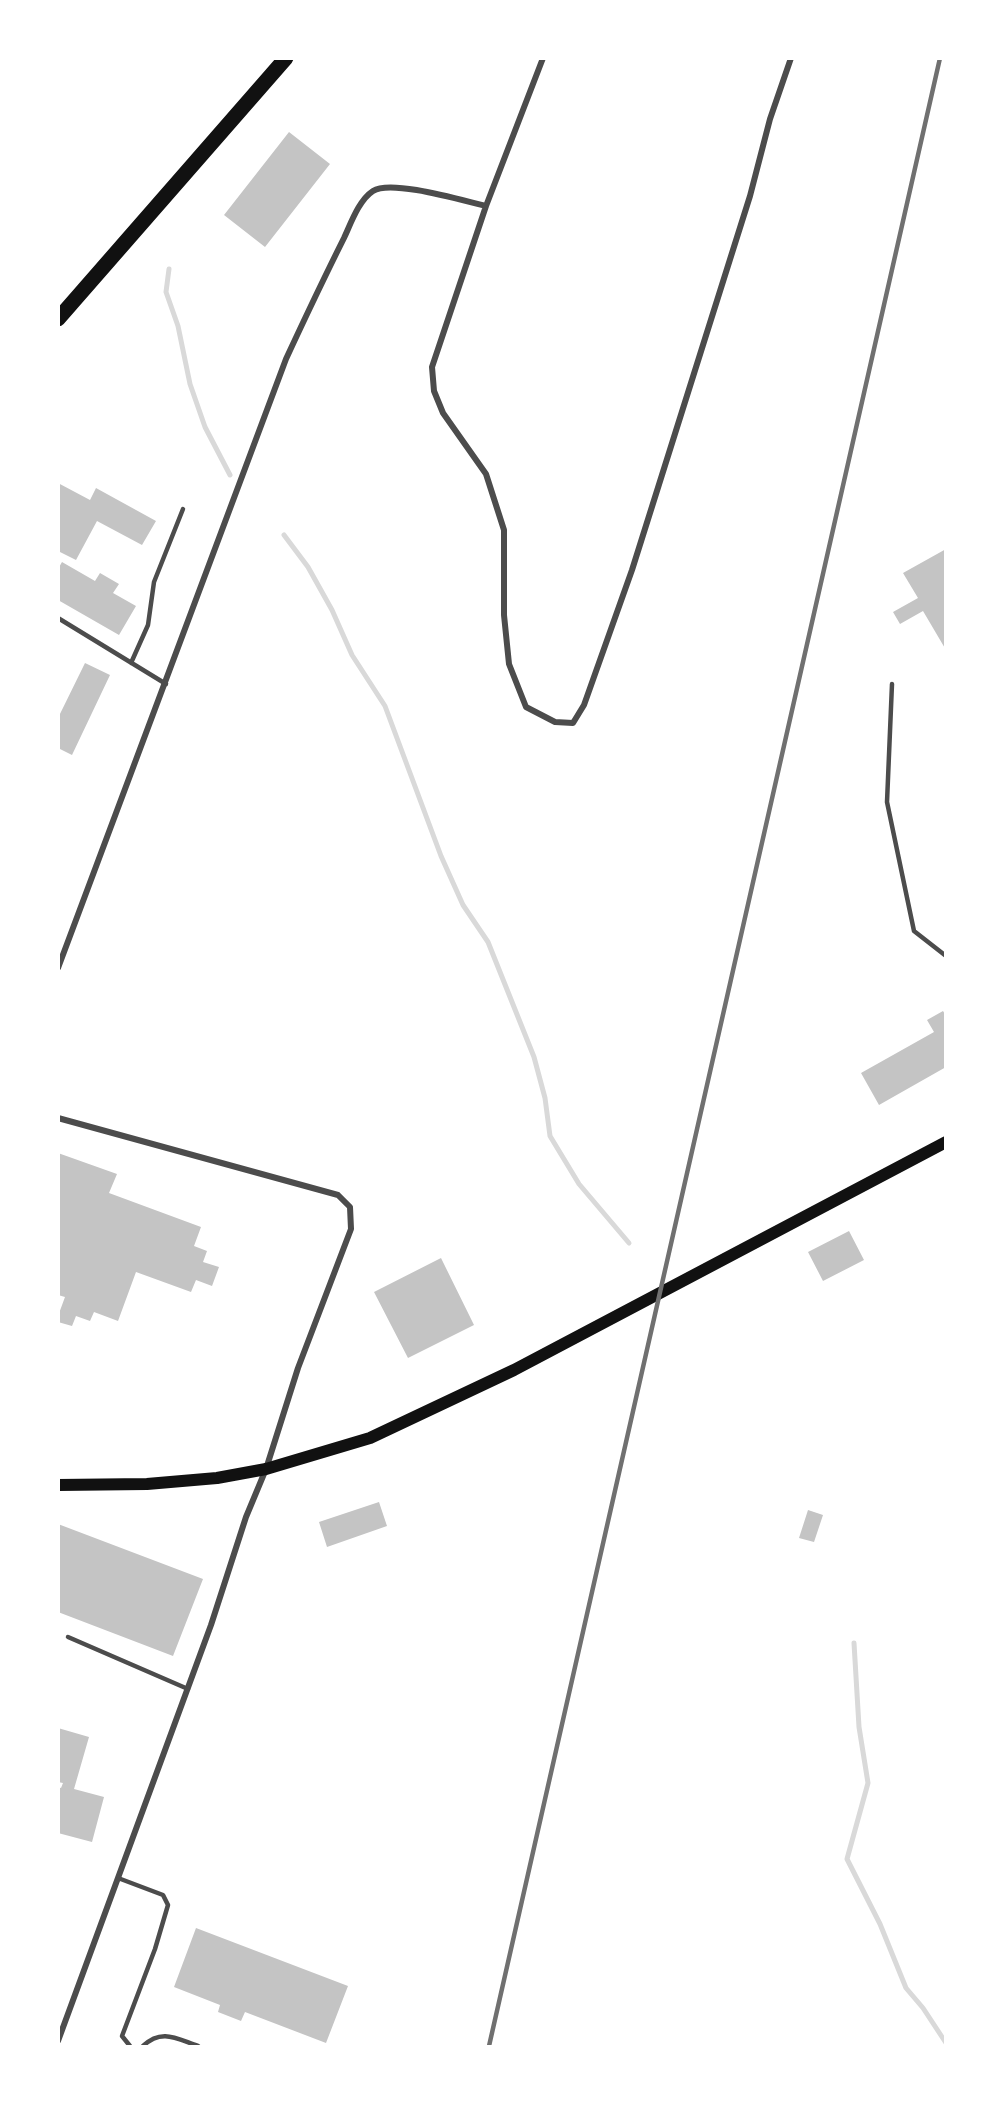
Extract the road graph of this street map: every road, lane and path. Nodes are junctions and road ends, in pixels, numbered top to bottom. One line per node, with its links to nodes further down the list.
1 (286, 58): 5 (main road)
2 (543, 58): 4 (street)
3 (791, 58): 4 (street)
4 (486, 206): 9 (street)
5 (58, 319)
6 (183, 509): 8 (lane)
7 (58, 618): 8 (lane)
8 (131, 663): 9 (lane)
9 (166, 684): 12 (street)
10 (892, 684): 11 (lane)
11 (945, 956)
12 (58, 968)
13 (58, 1118): 15 (street)
14 (945, 1142): 15 (main road)
15 (266, 1469): 16 (main road); 18 (street)
16 (58, 1485)
17 (68, 1637): 18 (lane)
18 (188, 1689): 19 (street)
19 (118, 1878): 20 (street); 21 (lane)
20 (58, 2041)
21 (130, 2046)
22 (143, 2046): 23 (lane)
23 (198, 2046)

